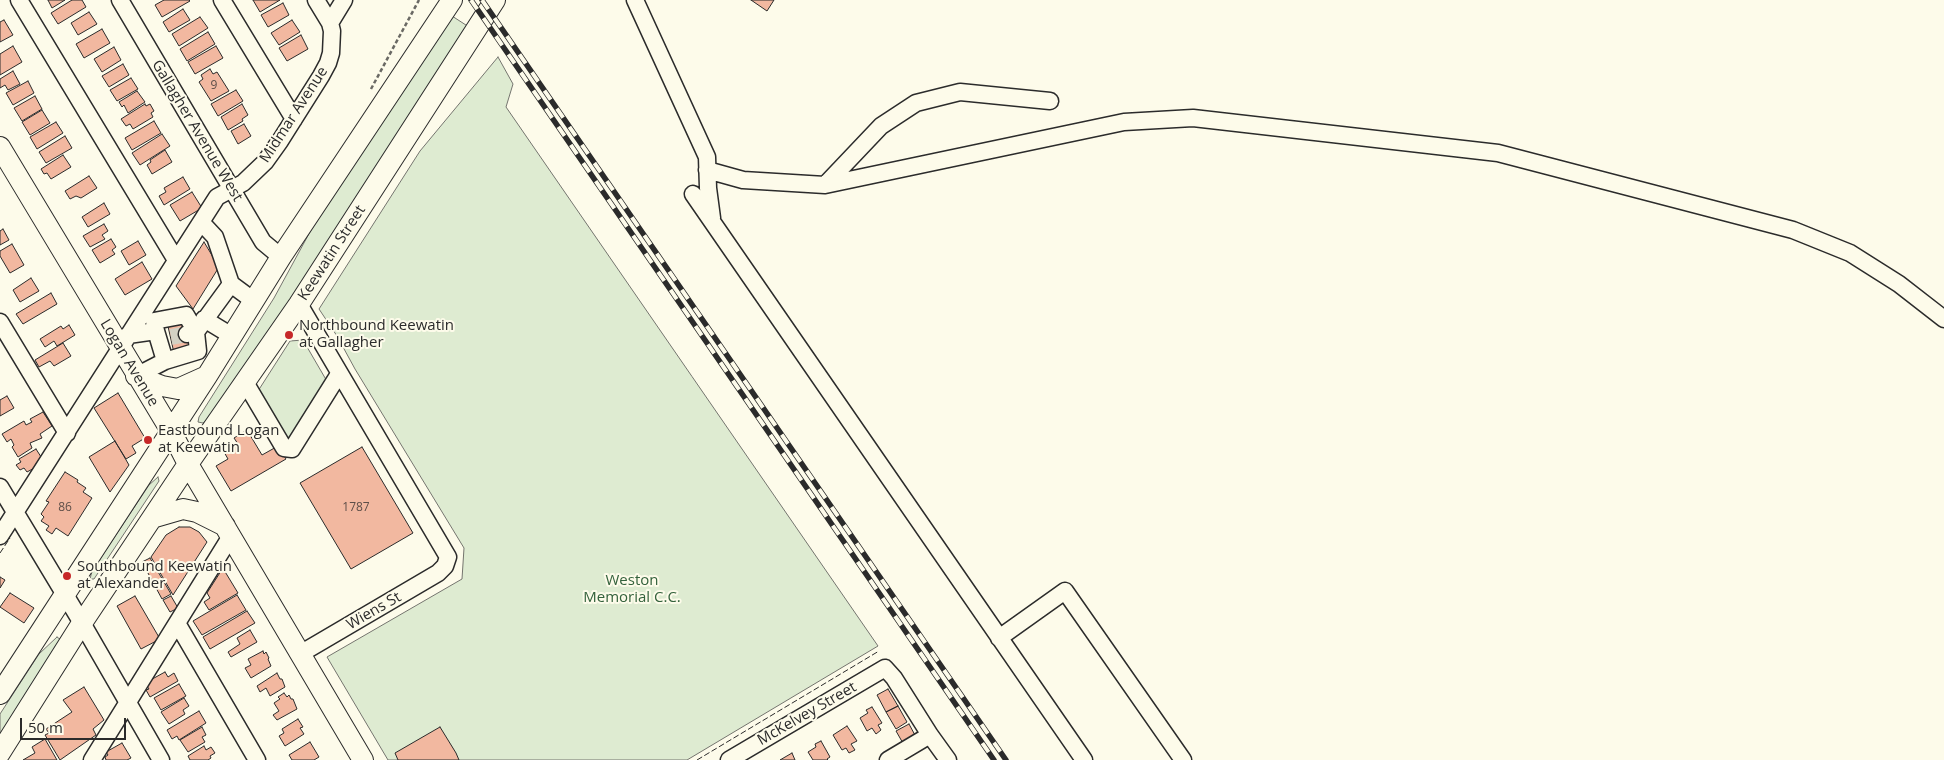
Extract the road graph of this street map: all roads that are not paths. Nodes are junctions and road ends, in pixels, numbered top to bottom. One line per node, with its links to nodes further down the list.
1 (20, 0): 20 (street)
2 (120, 0): 15 (street, Gallagher Avenue West)
3 (222, 0): 11 (street)
4 (316, 0): 9 (street)
5 (344, 0): 9 (street)
6 (452, 0): 19 (main road)
7 (495, 0): 23 (main road, Keewatin Street)
8 (635, 0): 13 (street)
9 (330, 23): 11 (street, Midmar Avenue)
10 (1050, 101): 14 (street)
11 (294, 119): 15 (street, Midmar Avenue)
12 (0, 147): 28 (main road, Logan Avenue)
13 (707, 170): 14 (street); 18 (street)
14 (825, 185): 24 (street)
15 (232, 189): 17 (street, Midmar Avenue); 19 (street, Gallagher Avenue West)
16 (693, 194): 18 (street)
17 (201, 222): 20 (street, Midmar Avenue); 21 (street)
18 (713, 223): 45 (street)
19 (281, 257): 22 (main road)
20 (176, 260): 28 (street, Midmar Avenue)
21 (231, 284): 22 (street); 26 (street)
22 (254, 300): 27 (main road)
23 (298, 304): 30 (street); 33 (main road, Keewatin Street)
24 (1944, 319)
25 (0, 322): 35 (street)
26 (178, 332): 27 (street); 28 (street); 29 (street); 29 (street)
27 (232, 336): 32 (main road)
28 (124, 342): 31 (main road, Logan Avenue); 35 (street, Midmar Avenue)
29 (165, 361): 31 (street)
30 (340, 374): 33 (street); 46 (street, Wiens St)
31 (136, 376): 32 (main road); 34 (main road, Logan Avenue)
32 (207, 376): 34 (main road)
33 (245, 382): 36 (main road, Keewatin Street)
34 (171, 431): 36 (main road, Logan Avenue); 42 (main road)
35 (67, 433): 38 (street, Midmar Avenue)
36 (188, 464): 39 (main road, Keewatin Street); 40 (main road, Logan Avenue)
37 (0, 487): 38 (street)
38 (15, 512): 41 (street, Midmar Avenue); 42 (street)
39 (152, 518): 40 (main road); 43 (main road, Keewatin Street)
40 (228, 531): 44 (street); 46 (main road, Logan Avenue)
41 (0, 536)
42 (64, 595): 43 (street); 47 (main road)
43 (82, 623): 48 (street); 50 (main road, Keewatin Street)
44 (177, 624): 48 (street); 53 (street)
45 (999, 638): 58 (street); 59 (street)
46 (300, 654): 54 (main road, Logan Avenue)
47 (0, 694)
48 (128, 703): 51 (street); 52 (street)
49 (930, 735): 55 (street, McKelvey Street); 56 (street); 57 (street)
50 (0, 753)
51 (92, 760)
52 (161, 760)
53 (257, 760)
54 (363, 760)
55 (729, 760)
56 (888, 760)
57 (948, 760)
58 (1084, 760)
59 (1183, 760)

